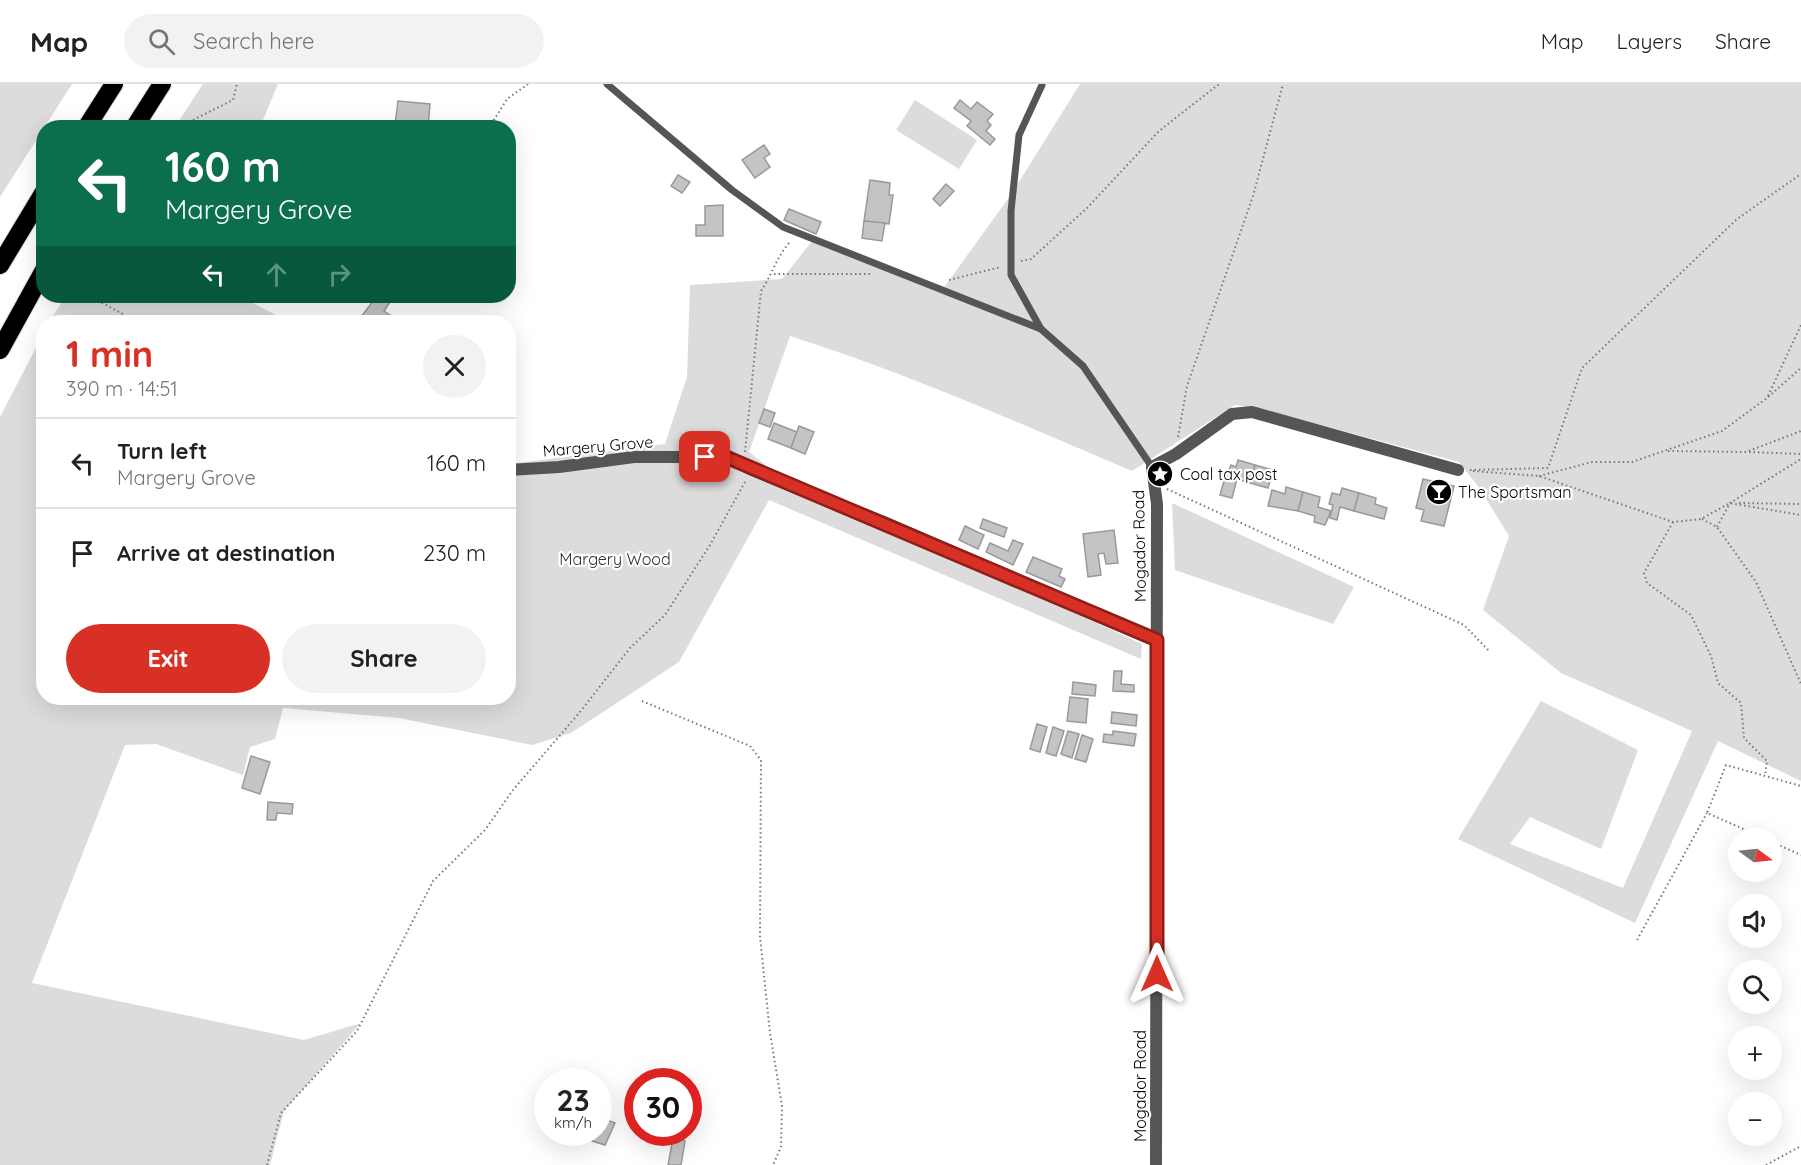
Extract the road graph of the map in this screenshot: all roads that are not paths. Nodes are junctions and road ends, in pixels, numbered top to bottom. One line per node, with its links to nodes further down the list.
1 (114, 84): 5 (highway)
2 (162, 84): 6 (highway)
3 (607, 84): 10 (lane)
4 (1042, 85): 10 (lane)
5 (91, 120)
6 (139, 120)
7 (36, 205): 8 (highway)
8 (0, 265)
9 (36, 285): 11 (highway)
10 (1041, 329): 12 (lane)
11 (0, 350)
12 (1152, 467): 14 (street); 15 (street, Mogador Road)
13 (516, 470): 15 (street, Margery Grove)
14 (1458, 470)
15 (1157, 640): 16 (street, Mogador Road)
16 (1155, 1165)

